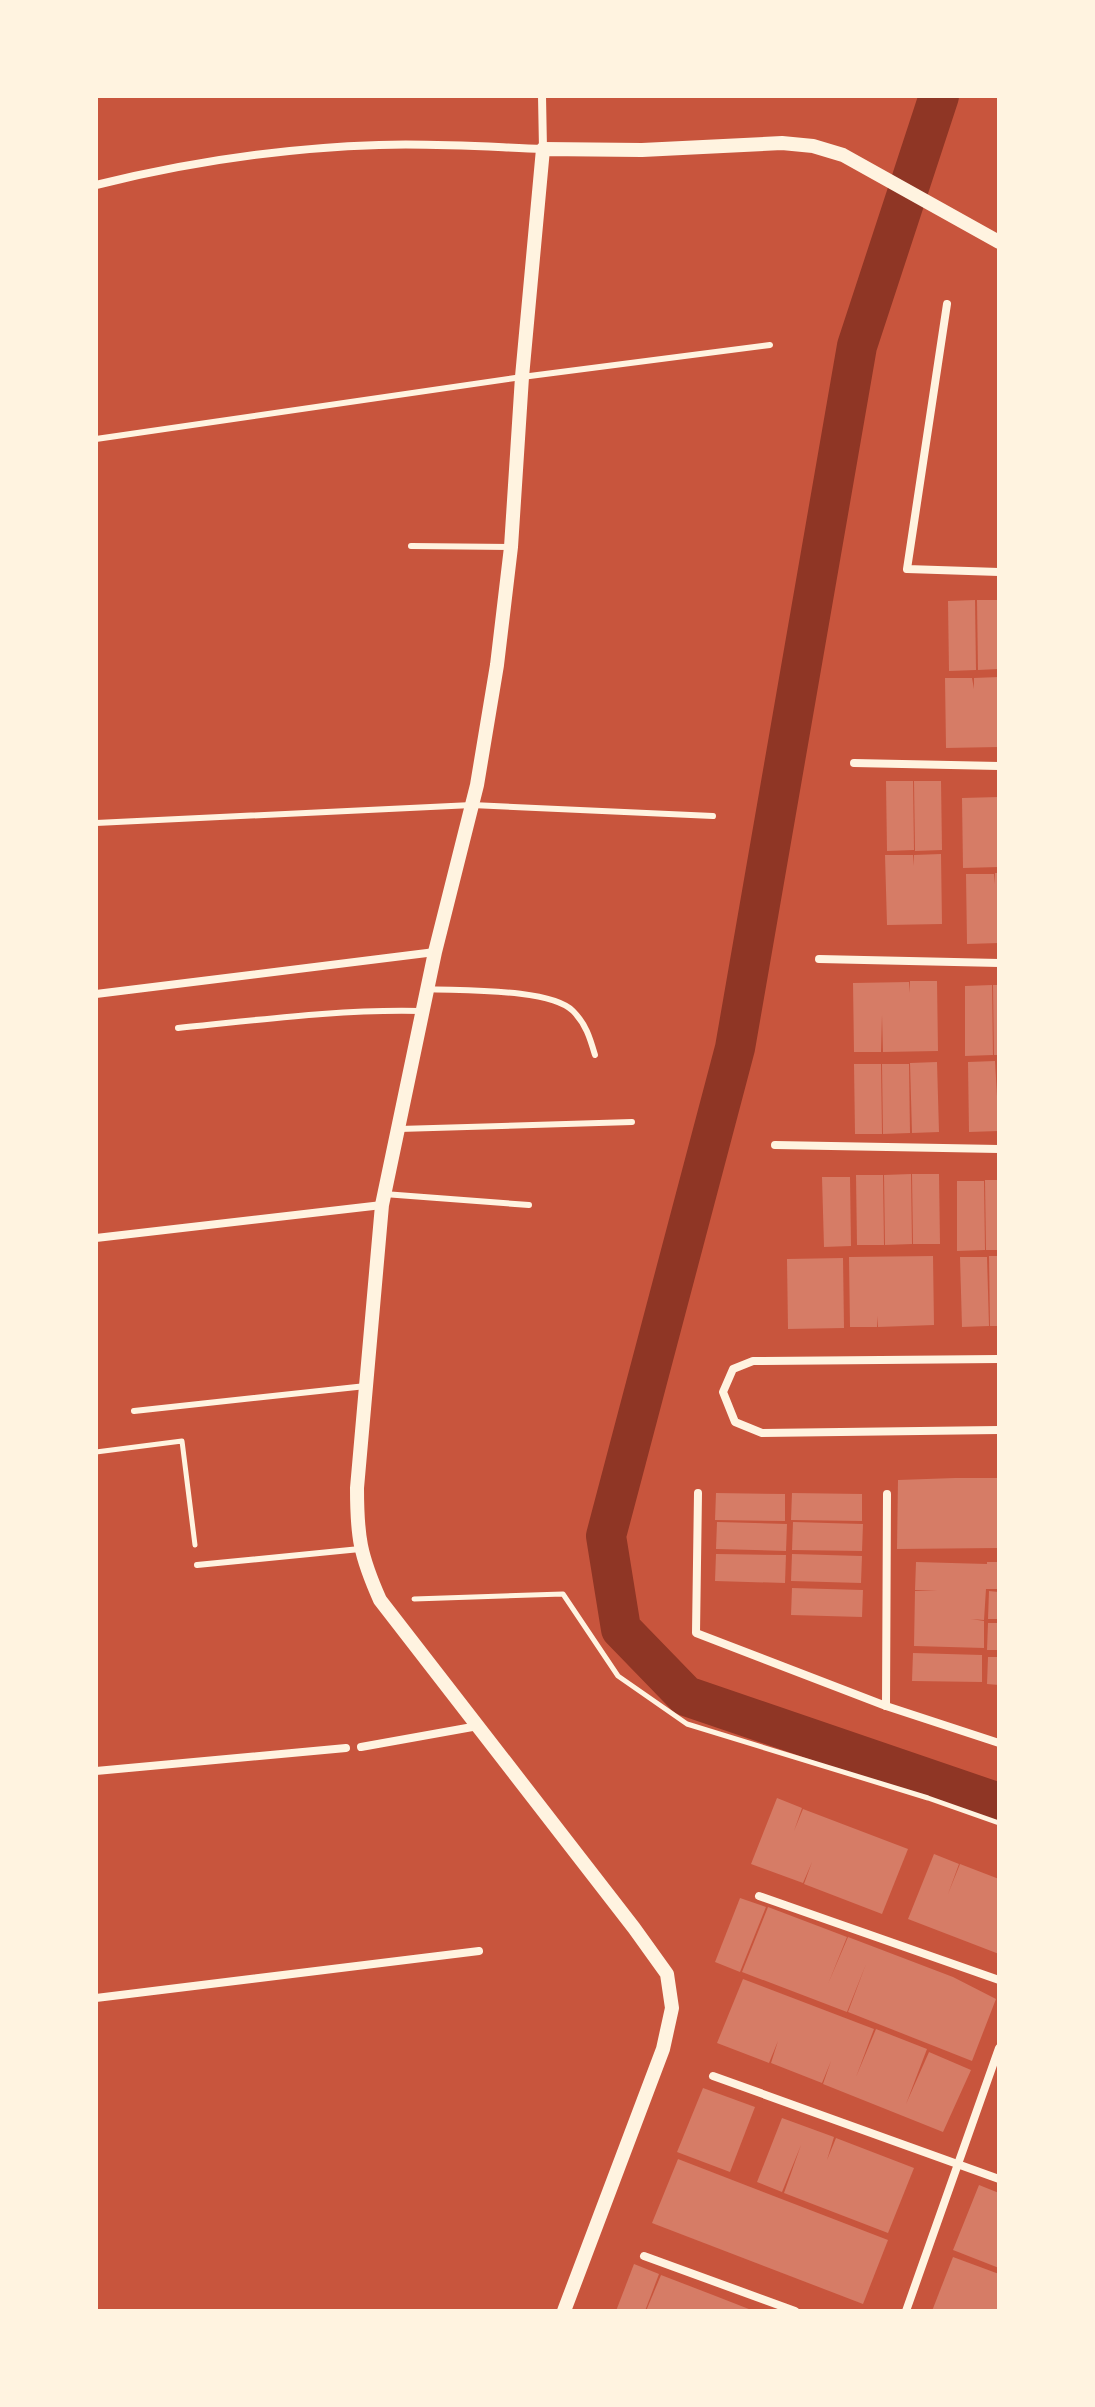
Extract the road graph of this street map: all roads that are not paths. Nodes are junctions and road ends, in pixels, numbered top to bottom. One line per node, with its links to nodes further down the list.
1 (542, 96): 2 (street)
2 (543, 149): 3 (street); 4 (street); 7 (street)
3 (96, 185)
4 (999, 242)
5 (947, 304): 11 (street)
6 (770, 345): 7 (lane)
7 (522, 377): 8 (lane); 10 (street)
8 (96, 439)
9 (411, 546): 10 (lane)
10 (511, 547): 14 (street)
11 (999, 572)
12 (854, 763): 13 (street)
13 (999, 766)
14 (472, 805): 15 (lane); 16 (lane); 17 (street)
15 (713, 816)
16 (96, 823)
17 (435, 952): 20 (street); 21 (street)
18 (819, 959): 19 (street)
19 (999, 963)
20 (427, 989): 22 (street); 24 (lane)
21 (96, 994)
22 (422, 1011): 23 (lane); 26 (street)
23 (178, 1028)
24 (595, 1055)
25 (632, 1122): 26 (lane)
26 (398, 1129): 29 (street)
27 (775, 1145): 28 (street)
28 (999, 1149)
29 (383, 1200): 30 (lane); 31 (street); 33 (street)
30 (529, 1205)
31 (96, 1238)
32 (999, 1359): 35 (street)
33 (366, 1386): 34 (lane); 38 (street)
34 (134, 1411)
35 (999, 1430)
36 (698, 1493): 40 (street)
37 (887, 1494): 40 (street)
38 (360, 1549): 39 (lane); 41 (street)
39 (197, 1565)
40 (886, 1706): 42 (street)
41 (478, 1726): 43 (street); 55 (street)
42 (999, 1743)
43 (361, 1747)
44 (346, 1748): 45 (street)
45 (96, 1771)
46 (759, 1896): 48 (street)
47 (479, 1951): 49 (street)
48 (999, 1980)
49 (96, 1998)
50 (999, 2048): 52 (street)
51 (713, 2076): 52 (street)
52 (957, 2164): 53 (street); 57 (street)
53 (999, 2179)
54 (644, 2256): 56 (street)
55 (564, 2311)
56 (795, 2311)
57 (906, 2311)

